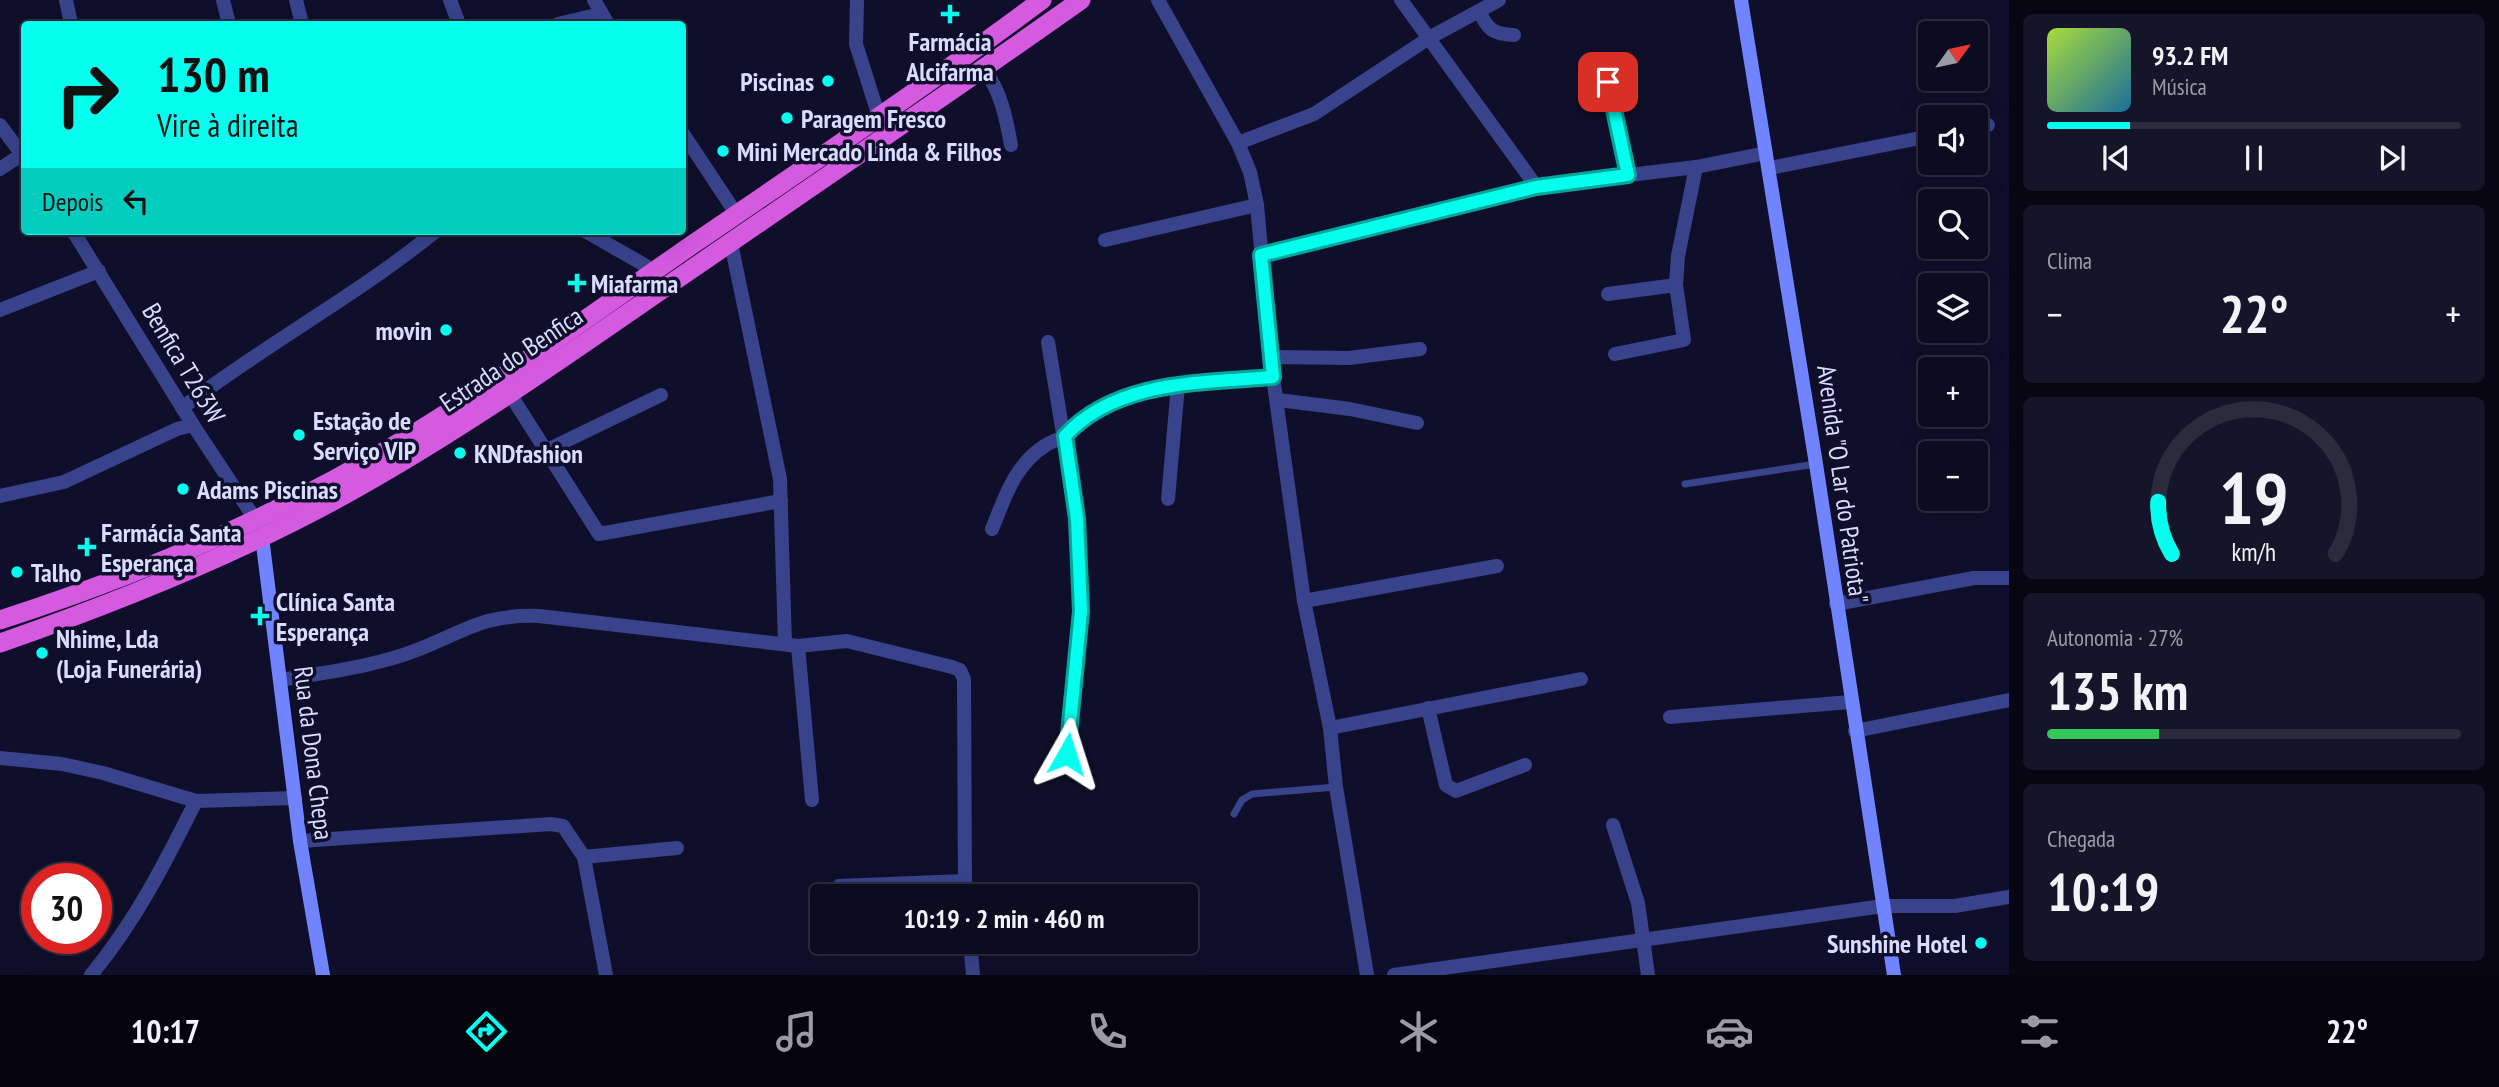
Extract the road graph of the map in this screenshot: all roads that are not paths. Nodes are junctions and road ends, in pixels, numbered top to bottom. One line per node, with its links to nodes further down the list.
1 (66, 0): 15 (street)
2 (223, 0): 16 (street)
3 (296, 0): 17 (street)
4 (450, 0): 18 (street)
5 (594, 0): 14 (street)
6 (857, 0): 24 (street)
7 (1042, 0): 24 (highway, Estrada do Benfica)
8 (1081, 0): 23 (highway, Estrada do Benfica)
9 (1158, 0): 28 (street)
10 (1401, 0): 21 (street)
11 (1499, 0): 13 (street)
12 (1741, 0): 32 (main road, Avenida "O Lar do Patriota")
13 (1479, 11): 20 (street); 21 (street)
14 (604, 19): 19 (street)
15 (70, 21)
16 (228, 21)
17 (301, 21)
18 (458, 21)
19 (586, 21)
20 (1514, 35)
21 (1429, 38): 28 (street); 36 (street)
22 (1603, 59): 35 (street)
23 (984, 69): 29 (street); 43 (highway, Estrada do Benfica)
24 (879, 117): 38 (highway, Estrada do Benfica)
25 (0, 125): 30 (street)
26 (686, 138): 38 (street)
27 (1918, 138): 32 (street)
28 (1238, 144): 37 (street)
29 (1011, 145)
30 (21, 151)
31 (21, 157): 34 (street)
32 (1768, 161): 33 (street); 64 (main road, Avenida "O Lar do Patriota")
33 (1696, 167): 35 (street); 47 (street)
34 (0, 169)
35 (1628, 175): 36 (street)
36 (1536, 187): 44 (street)
37 (1257, 205): 42 (street); 44 (street)
38 (737, 215): 46 (highway, Estrada do Benfica)
39 (76, 235): 45 (street, Benfica T263W)
40 (431, 235): 59 (street)
41 (592, 235): 46 (street)
42 (1105, 240)
43 (732, 243): 56 (highway, Estrada do Benfica); 68 (street)
44 (1261, 255): 53 (street)
45 (99, 271): 49 (street); 59 (street, Benfica T263W)
46 (655, 271): 69 (highway, Estrada do Benfica)
47 (1676, 285): 48 (street); 52 (street)
48 (1608, 294)
49 (0, 310)
50 (1048, 342): 62 (street)
51 (1420, 349): 53 (street)
52 (1615, 354)
53 (1273, 357): 54 (street)
54 (1273, 377): 55 (street); 58 (street)
55 (1178, 385): 62 (street); 67 (street)
56 (510, 394): 63 (street); 69 (highway, Estrada do Benfica)
57 (661, 395): 63 (street)
58 (1278, 400): 60 (street); 73 (street)
59 (182, 408): 61 (street, Benfica T263W)
60 (1417, 423)
61 (192, 425): 66 (street); 69 (street, Benfica T263W)
62 (1065, 436): 70 (street); 86 (street)
63 (545, 451): 68 (street)
64 (1816, 464): 65 (lane); 74 (main road, Avenida "O Lar do Patriota")
65 (1685, 484)
66 (0, 496)
67 (1167, 499)
68 (780, 501): 77 (street)
69 (258, 528): 75 (highway, Estrada do Benfica); 76 (highway, Estrada do Benfica); 79 (main road, Rua da Dona Chepa)
70 (992, 529)
71 (1497, 566): 73 (street)
72 (2009, 578): 74 (street)
73 (1304, 601): 84 (street)
74 (1836, 604): 81 (main road, Avenida "O Lar do Patriota")
75 (0, 620)
76 (0, 643)
77 (791, 645): 79 (street); 91 (street); 98 (street)
78 (1581, 679): 82 (street)
79 (280, 680): 90 (main road, Rua da Dona Chepa)
80 (2009, 701): 85 (street)
81 (1850, 702): 83 (street); 85 (main road, Avenida "O Lar do Patriota")
82 (1427, 708): 84 (street); 88 (street)
83 (1670, 717)
84 (1329, 728): 89 (street)
85 (1855, 731): 100 (main road, Avenida "O Lar do Patriota")
86 (1067, 754)
87 (0, 758): 92 (street)
88 (1525, 765)
89 (1336, 787): 93 (lane); 107 (street)
90 (295, 798): 92 (street); 95 (main road, Rua da Dona Chepa)
91 (813, 800)
92 (196, 801): 103 (street)
93 (1234, 814)
94 (1614, 825): 101 (street)
95 (300, 841): 97 (street); 104 (main road, Rua da Dona Chepa)
96 (677, 849): 97 (street)
97 (584, 857): 105 (street)
98 (964, 884)
99 (2009, 897): 100 (street)
100 (1883, 906): 101 (street); 110 (main road, Avenida "O Lar do Patriota")
101 (1643, 940): 108 (street); 109 (street)
102 (971, 954): 106 (street)
103 (91, 975)
104 (323, 975)
105 (606, 975)
106 (973, 975)
107 (1367, 975)
108 (1394, 975)
109 (1648, 975)
110 (1894, 975)

